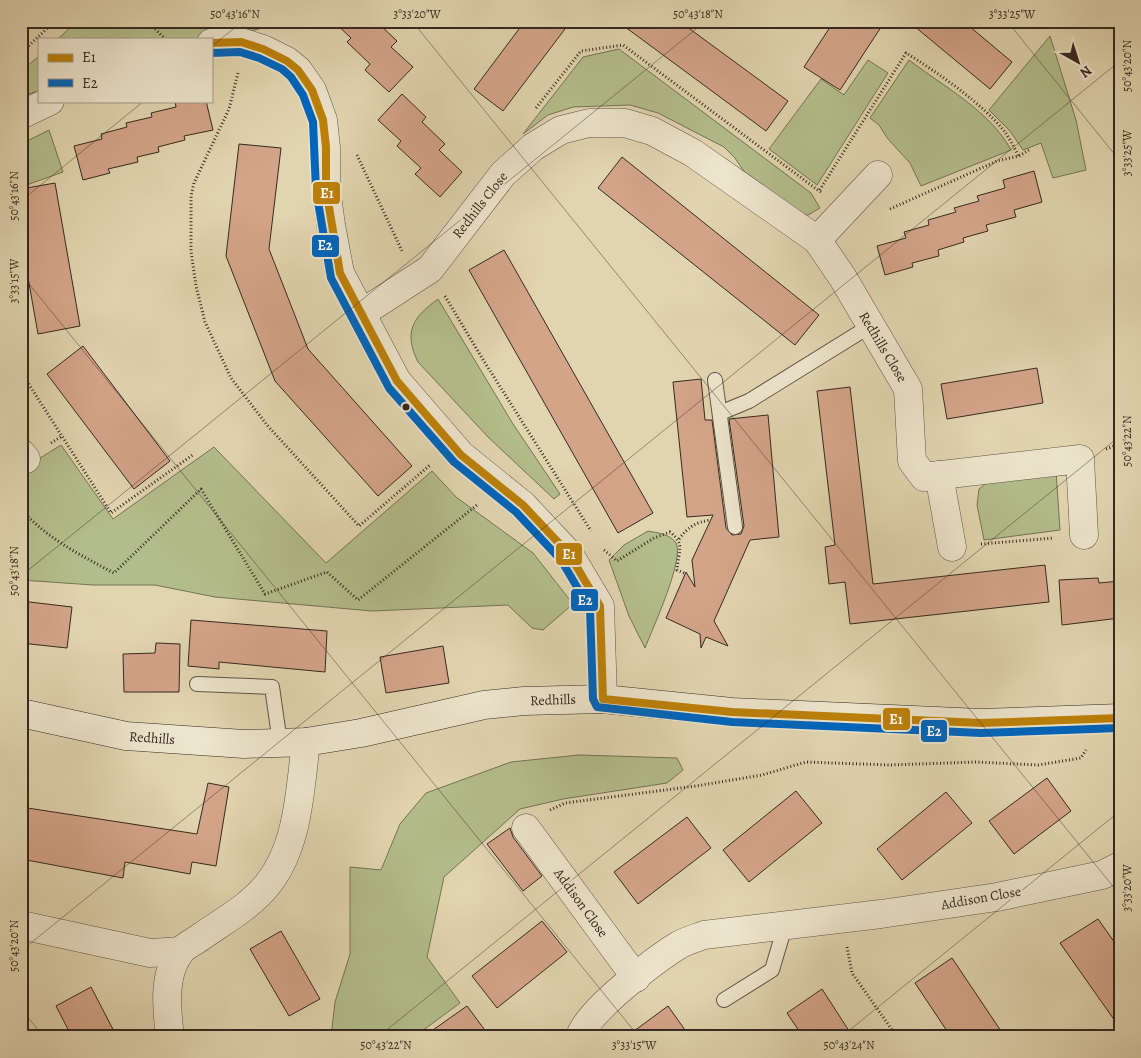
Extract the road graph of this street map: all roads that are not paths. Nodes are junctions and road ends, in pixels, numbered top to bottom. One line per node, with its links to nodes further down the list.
1 (212, 43): 6 (street)
2 (48, 102): 3 (street)
3 (21, 115)
4 (878, 175): 5 (street)
5 (817, 240): 6 (street, Redhills Close); 7 (street, Redhills Close)
6 (362, 313): 15 (street)
7 (870, 326): 9 (lane); 10 (street, Redhills Close)
8 (715, 380): 9 (lane)
9 (720, 413): 11 (lane)
10 (939, 475): 12 (street, Redhills Close); 13 (street)
11 (735, 527)
12 (1084, 535)
13 (952, 547)
14 (197, 684): 18 (lane)
15 (604, 699): 17 (street, Redhills); 18 (street, Redhills)
16 (21, 713): 18 (street, Redhills)
17 (1112, 718)
18 (293, 742): 23 (street)
19 (526, 828): 24 (street, Addison Close)
20 (1120, 866): 22 (street, Addison Close)
21 (21, 925): 23 (street)
22 (785, 926): 24 (street, Addison Close); 25 (lane)
23 (181, 951): 26 (street)
24 (636, 978): 27 (street, Addison Close)
25 (724, 1000)
26 (170, 1037)
27 (580, 1037)

